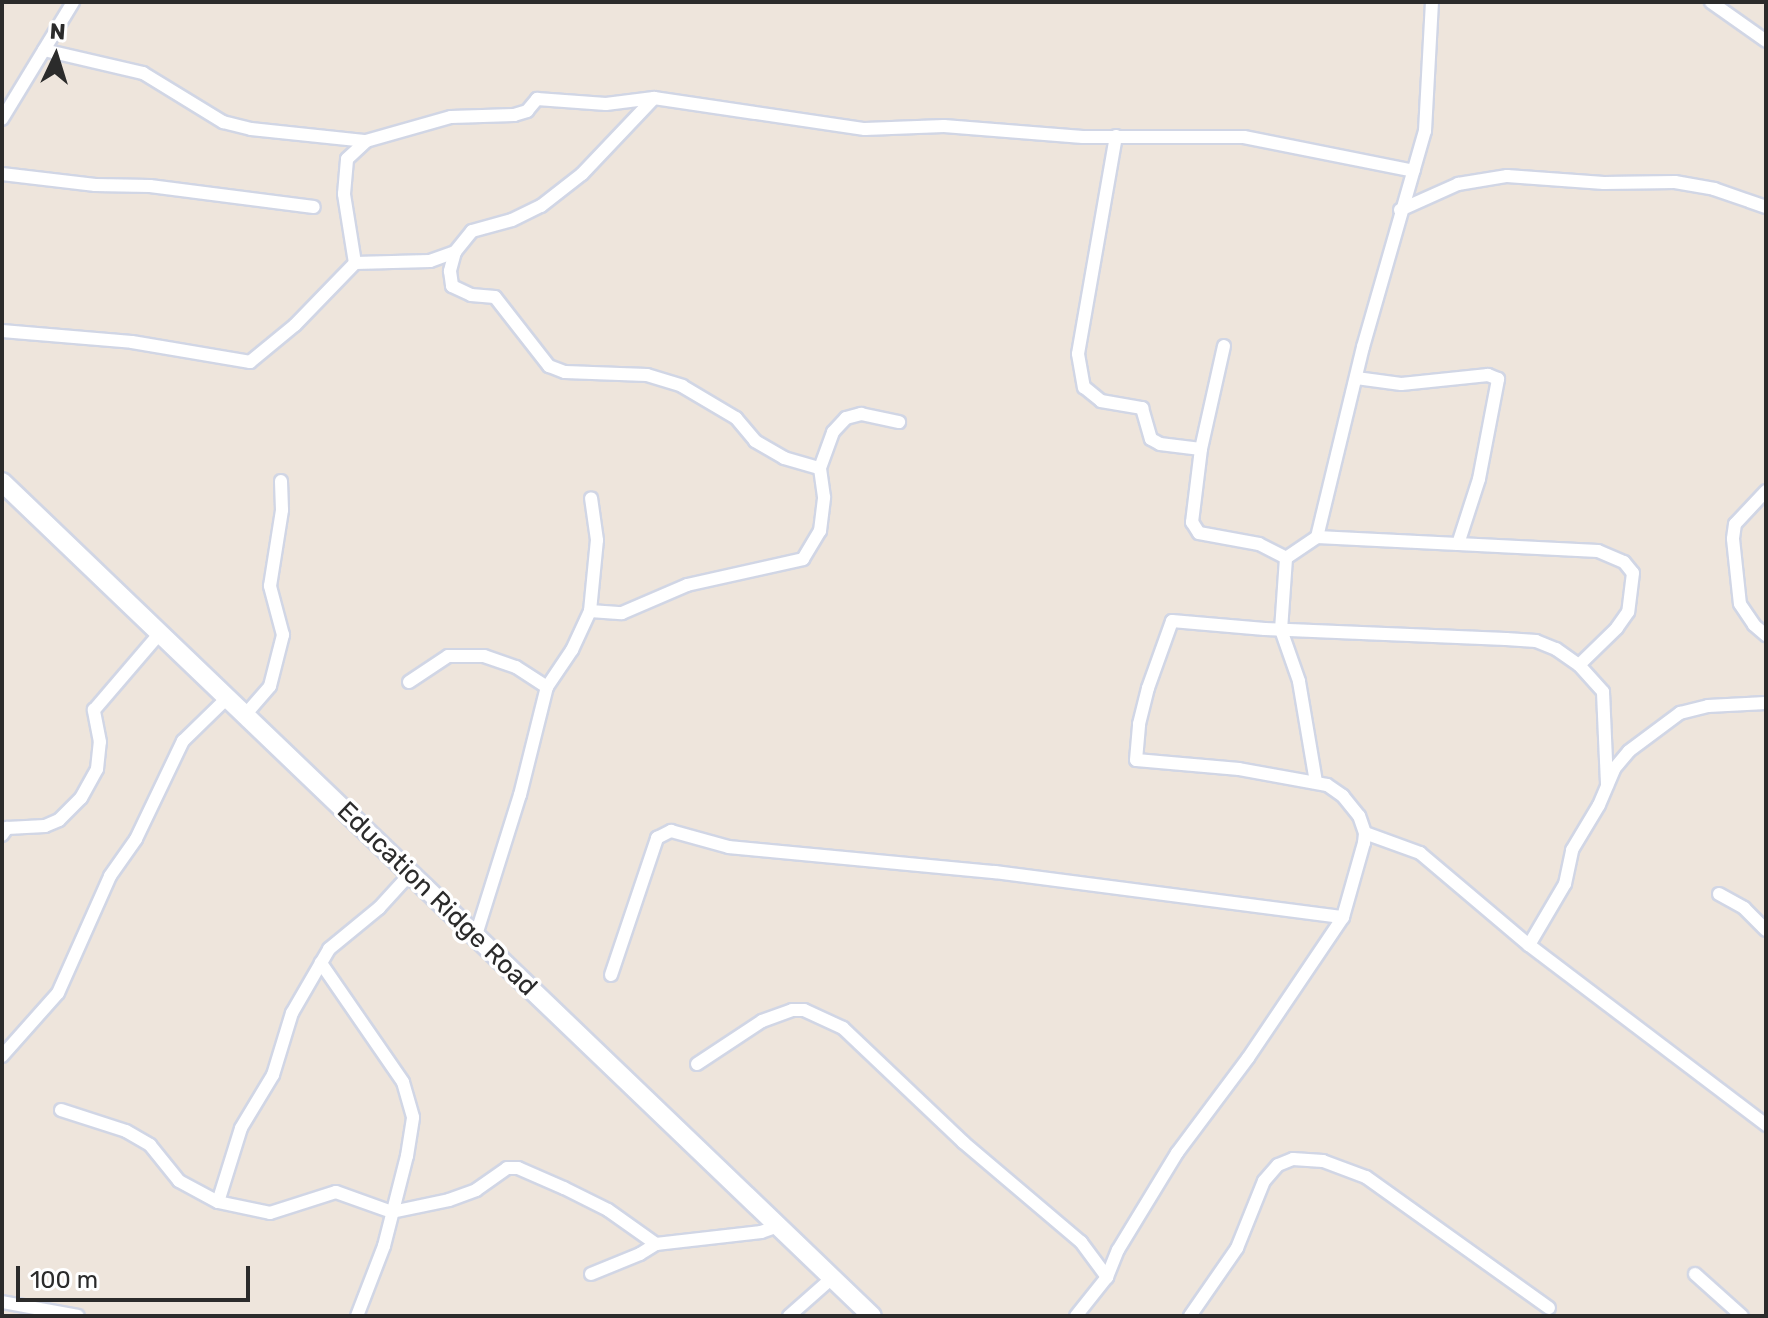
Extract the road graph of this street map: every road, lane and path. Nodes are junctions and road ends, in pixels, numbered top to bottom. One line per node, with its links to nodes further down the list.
1 (73, 2): 5 (street)
2 (1432, 2): 10 (street)
3 (1711, 2): 4 (street)
4 (1766, 41)
5 (44, 50): 7 (street); 9 (street)
6 (654, 98): 8 (street); 9 (street); 15 (street)
7 (2, 119)
8 (1116, 136): 10 (street); 21 (street)
9 (366, 141): 16 (street)
10 (1414, 171): 14 (street)
11 (2, 174): 12 (street)
12 (314, 207)
13 (1766, 207): 14 (street)
14 (1400, 210): 19 (street)
15 (455, 252): 16 (street); 22 (street)
16 (355, 263): 17 (street)
17 (2, 331)
18 (1224, 346): 21 (street)
19 (1356, 378): 27 (street); 28 (street)
20 (899, 422): 22 (street)
21 (1201, 449): 29 (street)
22 (820, 468): 30 (street)
23 (281, 481): 39 (street)
24 (2, 482): 32 (main road, Education Ridge Road)
25 (1766, 491): 33 (street)
26 (591, 498): 30 (street)
27 (1317, 537): 28 (street); 29 (street)
28 (1458, 544): 34 (street)
29 (1286, 558): 31 (street)
30 (590, 611): 36 (street)
31 (1281, 630): 34 (street); 40 (street); 40 (street)
32 (160, 633): 37 (main road, Education Ridge Road); 43 (street)
33 (1766, 635)
34 (1579, 665): 41 (street)
35 (409, 682): 36 (street)
36 (547, 687): 48 (street)
37 (227, 698): 39 (main road, Education Ridge Road); 52 (street)
38 (1766, 703): 41 (street)
39 (245, 715): 44 (main road, Education Ridge Road)
40 (1316, 782): 42 (street)
41 (1607, 785): 49 (street)
42 (1365, 833): 46 (street); 49 (street)
43 (2, 835)
44 (411, 873): 48 (main road, Education Ridge Road); 50 (street)
45 (1719, 894): 47 (street)
46 (1343, 917): 51 (street); 62 (street)
47 (1766, 930)
48 (476, 935): 58 (main road, Education Ridge Road)
49 (1529, 945): 55 (street)
50 (321, 963): 56 (street); 57 (street)
51 (611, 975)
52 (2, 1056)
53 (697, 1064): 62 (street)
54 (61, 1110): 56 (street)
55 (1766, 1125)
56 (218, 1202): 57 (street)
57 (392, 1212): 59 (street); 67 (street)
58 (778, 1226): 59 (street); 63 (main road, Education Ridge Road)
59 (656, 1244): 60 (street)
60 (591, 1274)
61 (1695, 1274): 72 (street)
62 (1107, 1277): 70 (street)
63 (832, 1278): 68 (street); 69 (main road, Education Ridge Road)
64 (2, 1302): 66 (street)
65 (1549, 1308): 71 (street)
66 (78, 1316)
67 (357, 1316)
68 (789, 1316)
69 (872, 1316)
70 (1076, 1316)
71 (1190, 1316)
72 (1742, 1316)

